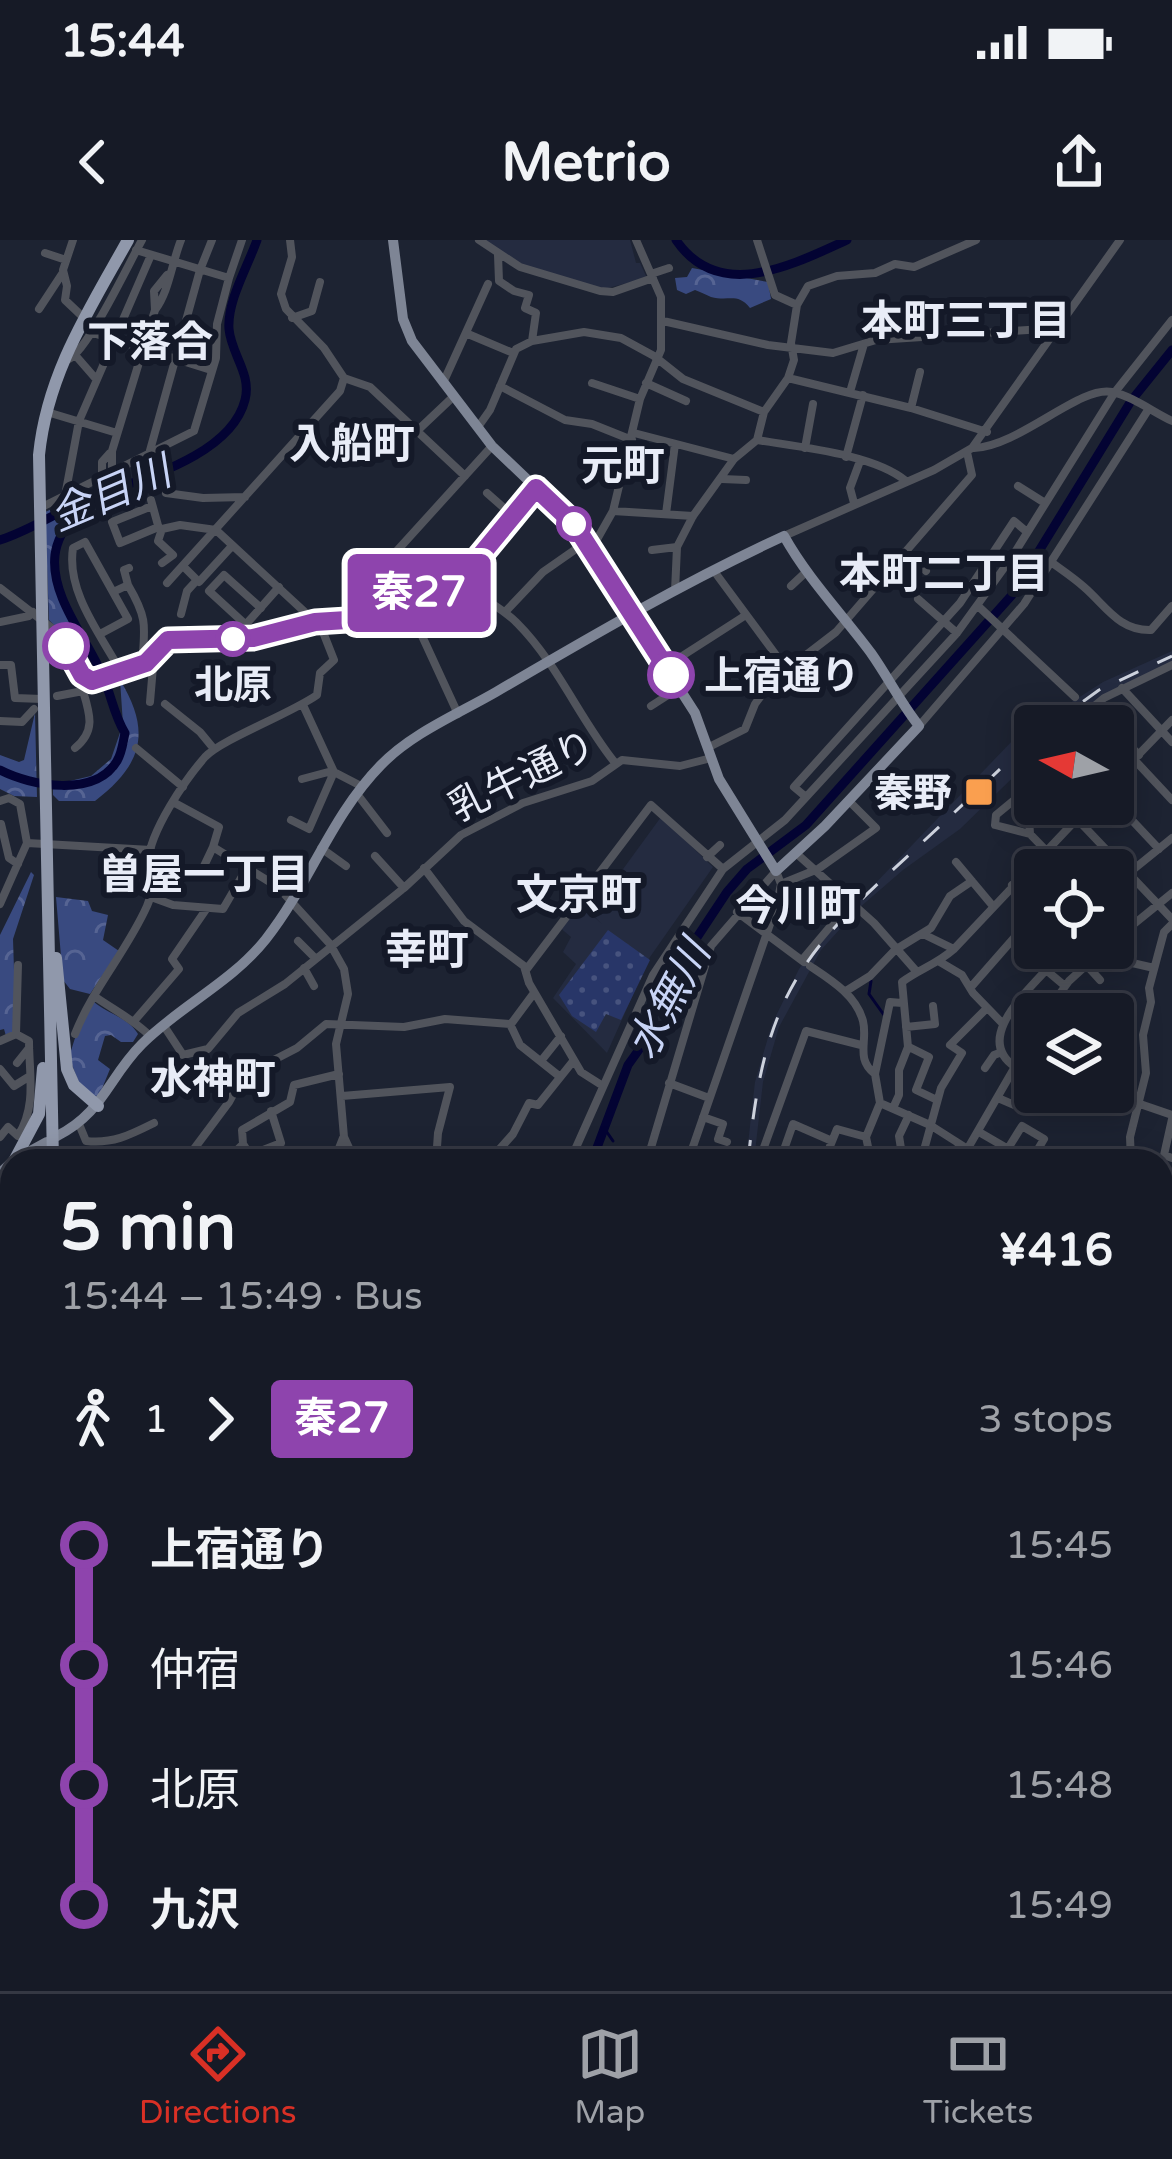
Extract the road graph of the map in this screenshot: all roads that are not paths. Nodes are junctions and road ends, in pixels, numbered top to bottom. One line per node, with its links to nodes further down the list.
1 (74, 240): 17 (street)
2 (142, 240): 12 (street)
3 (182, 240): 18 (street)
4 (212, 240): 20 (street)
5 (242, 240): 23 (street)
6 (393, 240): 49 (main road)
7 (479, 240): 15 (street)
8 (637, 240): 22 (street)
9 (758, 240): 27 (street)
10 (976, 240): 27 (street)
11 (1120, 240): 32 (street)
12 (132, 243): 16 (street); 29 (highway); 33 (street)
13 (295, 243): 28 (street)
14 (45, 253): 17 (street)
15 (498, 255): 22 (street); 36 (street)
16 (151, 256): 18 (street); 35 (street)
17 (66, 260): 21 (street)
18 (172, 262): 20 (street); 39 (street)
19 (669, 268): 22 (street)
20 (200, 270): 23 (street); 41 (street)
21 (62, 274): 26 (street); 29 (street)
22 (652, 276): 31 (street)
23 (229, 278): 43 (street)
24 (320, 282): 28 (street)
25 (488, 284): 34 (street)
26 (27, 295)
27 (797, 305): 38 (street)
28 (292, 317): 47 (street)
29 (84, 318): 61 (highway)
30 (1172, 320): 53 (street)
31 (664, 321): 38 (street); 42 (street)
32 (1060, 328): 37 (street); 67 (street)
33 (93, 333): 35 (street); 46 (street)
34 (468, 334): 40 (street); 49 (street)
35 (114, 340): 39 (street); 46 (street)
36 (532, 341): 40 (street); 42 (street)
37 (864, 344): 38 (street); 52 (street)
38 (791, 348): 45 (street)
39 (142, 349): 41 (street); 68 (street)
40 (512, 353): 51 (street)
41 (175, 359): 43 (street); 76 (street)
42 (657, 359): 48 (street); 62 (street)
43 (212, 370): 76 (street)
44 (920, 372): 59 (street)
45 (788, 378): 52 (street); 62 (street)
46 (96, 379): 63 (street)
47 (344, 379): 66 (street); 91 (street)
48 (646, 382): 56 (street); 57 (street)
49 (443, 383): 55 (main road)
50 (592, 383): 56 (street)
51 (500, 386): 65 (street); 69 (street)
52 (850, 392): 54 (street)
53 (1116, 393): 60 (street); 74 (street); 93 (street)
54 (862, 395): 59 (street); 77 (street)
55 (454, 396): 65 (main road); 66 (street)
56 (640, 399): 69 (street)
57 (686, 400)
58 (813, 404): 73 (street)
59 (911, 408): 67 (street)
60 (1147, 409): 64 (street); 108 (street)
61 (46, 411): 63 (street); 94 (highway)
62 (764, 412): 70 (street)
63 (79, 421): 68 (street); 89 (street)
64 (1172, 421)
65 (477, 428): 72 (main road)
66 (417, 431): 81 (street)
67 (987, 432): 74 (street)
68 (117, 433): 75 (street)
69 (633, 437): 71 (street); 95 (street)
70 (757, 440): 73 (street); 78 (street)
71 (675, 444): 78 (street); 96 (street)
72 (491, 446): 81 (street); 87 (main road)
73 (805, 448): 77 (street)
74 (969, 450): 85 (street); 107 (street)
75 (112, 451): 80 (street); 82 (street)
76 (148, 456): 80 (street)
77 (846, 457): 79 (street)
78 (734, 459): 83 (street)
79 (860, 461): 85 (street); 92 (street)
80 (112, 473): 82 (street)
81 (465, 476): 122 (street)
82 (102, 478): 89 (street)
83 (720, 479): 84 (street); 98 (street)
84 (746, 480)
85 (906, 481): 92 (street)
86 (1018, 486): 93 (street)
87 (536, 488): 97 (street); 104 (main road)
88 (166, 493): 91 (street)
89 (65, 496): 94 (street)
90 (488, 496): 97 (street)
91 (244, 497): 100 (street)
92 (854, 503): 102 (street)
93 (1046, 503): 101 (street)
94 (41, 510): 132 (highway)
95 (613, 511): 96 (street); 104 (street)
96 (666, 514): 98 (street)
97 (512, 515): 115 (street)
98 (693, 516): 105 (street)
99 (161, 530): 99 (street); 100 (street); 109 (street)
100 (216, 530): 103 (street); 110 (street)
101 (1028, 532): 129 (street); 138 (street)
102 (784, 536): 113 (main road); 114 (main road)
103 (232, 546): 116 (street); 120 (street)
104 (589, 546): 131 (street); 133 (main road)
105 (677, 547): 106 (street); 123 (street)
106 (652, 550)
107 (904, 552): 111 (street); 135 (street)
108 (1051, 562): 139 (street); 141 (street)
109 (162, 563)
110 (182, 566): 116 (street); 117 (street)
111 (924, 567)
112 (128, 568): 118 (street)
113 (713, 570): 123 (main road); 134 (street)
114 (806, 572): 119 (street); 135 (main road)
115 (458, 576): 122 (street); 131 (street)
116 (197, 580): 130 (street)
117 (166, 584)
118 (128, 585): 124 (street); 149 (street)
119 (791, 586)
120 (279, 587): 128 (street); 137 (street)
121 (0, 588): 132 (street)
122 (428, 590): 125 (street)
123 (675, 590): 133 (main road)
124 (113, 592): 144 (street); 144 (street)
125 (404, 599): 137 (street); 167 (street)
126 (918, 599): 138 (street)
127 (1172, 606): 139 (street)
128 (261, 608): 140 (street); 140 (street)
129 (980, 608): 141 (street); 143 (street)
130 (181, 609)
131 (505, 612): 147 (street)
132 (37, 615): 136 (street); 154 (street); 161 (highway)
133 (631, 615): 147 (main road); 151 (main road)
134 (746, 615): 151 (street); 152 (street)
135 (845, 621): 152 (street); 155 (main road)
136 (0, 622)
137 (315, 622): 145 (street); 164 (street)
138 (945, 622): 143 (street); 155 (street)
139 (1161, 622): 142 (street)
140 (245, 624): 145 (street)
141 (1003, 627): 159 (street); 170 (street)
142 (1172, 629)
143 (957, 633): 160 (street)
144 (100, 634): 153 (street)
145 (233, 639): 146 (street)
146 (154, 655): 149 (street); 162 (street)
147 (549, 661): 167 (main road); 178 (street)
148 (0, 664): 161 (street)
149 (142, 664): 153 (street)
150 (1172, 665): 157 (street)
151 (665, 667): 156 (main road)
152 (787, 670): 176 (street)
153 (119, 673): 154 (street)
154 (93, 680): 158 (street)
155 (888, 685): 160 (main road); 183 (street)
156 (679, 688): 166 (street); 176 (main road)
157 (1122, 688): 165 (street); 171 (street)
158 (83, 691): 161 (street); 172 (street)
159 (1075, 697)
160 (898, 700): 170 (main road); 183 (street)
161 (44, 702): 169 (street); 202 (highway)
162 (150, 702)
163 (165, 704): 175 (street)
164 (303, 705): 175 (street); 179 (street)
165 (1097, 705)
166 (651, 706)
167 (458, 714): 182 (main road)
168 (1172, 720): 171 (street)
169 (0, 721)
170 (917, 724): 187 (main road)
171 (1162, 730): 173 (street); 177 (street)
172 (73, 734)
173 (1172, 742)
174 (136, 748): 181 (street)
175 (214, 749): 181 (street)
176 (710, 753): 178 (street, 乳牛通り); 200 (main road)
177 (1134, 760): 185 (street)
178 (616, 764): 219 (street, 乳牛通り)
179 (334, 772): 180 (street); 182 (street); 189 (street)
180 (302, 779)
181 (183, 787): 188 (street)
182 (359, 790): 197 (street); 205 (main road)
183 (806, 797): 200 (street)
184 (1014, 799): 196 (street)
185 (1172, 800)
186 (0, 801): 201 (street)
187 (848, 801): 211 (main road); 222 (street)
188 (173, 802): 204 (street); 210 (street)
189 (291, 820)
190 (1134, 822): 209 (street)
191 (1, 824): 215 (street)
192 (1014, 825): 196 (street)
193 (1029, 825): 198 (street)
194 (1071, 825): 207 (street)
195 (1083, 825): 208 (street)
196 (1009, 829): 198 (street)
197 (387, 833)
198 (1030, 834): 206 (street)
199 (1172, 838): 209 (street)
200 (758, 842): 220 (street); 221 (main road)
201 (27, 843): 202 (street); 215 (street)
202 (46, 844): 210 (street); 239 (highway)
203 (720, 845): 212 (street)
204 (213, 847): 216 (street); 217 (street)
205 (320, 848): 218 (street); 232 (main road)
206 (1045, 849)
207 (1049, 849)
208 (1106, 849)
209 (1159, 849): 223 (street)
210 (151, 850): 231 (street)
211 (796, 854): 221 (main road); 222 (street)
212 (707, 856): 220 (street); 259 (street)
213 (373, 857): 229 (street)
214 (956, 862): 225 (street)
215 (18, 864): 234 (street)
216 (204, 866)
217 (248, 866): 232 (street); 237 (street)
218 (346, 866)
219 (424, 868): 229 (street, 乳牛通り); 259 (street)
220 (723, 869): 300 (street)
221 (775, 869): 226 (street); 238 (street)
222 (814, 870): 226 (street); 233 (street)
223 (1134, 871)
224 (1134, 878): 235 (street)
225 (972, 881): 236 (street); 243 (street)
226 (781, 884): 242 (street)
227 (1012, 885): 228 (street); 236 (street)
228 (1014, 887)
229 (404, 888): 247 (street, 乳牛通り)
230 (1172, 893): 235 (street)
231 (151, 897): 237 (street); 268 (street)
232 (291, 902): 247 (street); 278 (main road)
233 (850, 903): 249 (street); 252 (street)
234 (0, 904)
235 (1158, 904): 240 (street); 241 (street)
236 (992, 905): 248 (street)
237 (207, 908): 274 (street)
238 (737, 912): 242 (street); 299 (street)
239 (49, 921): 271 (highway); 309 (highway)
240 (1172, 922): 246 (street)
241 (1134, 924)
242 (767, 934): 252 (street); 303 (street)
243 (923, 934): 248 (street); 249 (street)
244 (1014, 937): 264 (street)
245 (298, 941): 250 (street)
246 (1167, 941): 256 (street)
247 (330, 944): 250 (street, 乳牛通り); 279 (street)
248 (954, 949): 251 (street)
249 (895, 950): 260 (street); 265 (street)
250 (315, 958): 255 (street, 乳牛通り)
251 (940, 962): 260 (street); 264 (street)
252 (805, 963): 265 (street)
253 (18, 964): 281 (street)
254 (1134, 964): 256 (street)
255 (304, 968): 262 (street); 278 (street, 乳牛通り)
256 (1154, 968): 275 (street)
257 (1082, 969): 263 (street)
258 (1090, 969): 261 (street)
259 (526, 970): 266 (street)
260 (916, 972): 269 (street)
261 (1100, 980)
262 (314, 986)
263 (1065, 986): 267 (street); 277 (street)
264 (971, 987): 273 (street)
265 (846, 991): 286 (street)
266 (534, 992): 276 (street); 284 (street)
267 (1060, 993)
268 (94, 996): 274 (street); 282 (street)
269 (902, 1004): 280 (street); 296 (street)
270 (932, 1006): 280 (street)
271 (48, 1007): 330 (highway); 332 (highway)
272 (1135, 1007): 275 (street)
273 (986, 1008): 277 (street); 304 (street)
274 (135, 1020): 283 (street)
275 (1145, 1021): 306 (street)
276 (511, 1024): 279 (street); 290 (street)
277 (1003, 1024): 288 (street)
278 (164, 1026): 283 (main road)
279 (340, 1026): 295 (street); 333 (street)
280 (906, 1027): 287 (street)
281 (16, 1034): 285 (street); 297 (street)
282 (75, 1034)
283 (150, 1036): 309 (main road)
284 (561, 1036): 289 (street); 290 (street)
285 (0, 1041)
286 (861, 1045): 296 (street); 324 (street)
287 (908, 1047): 304 (street); 310 (street)
288 (1002, 1052): 291 (street); 292 (street)
289 (574, 1060): 298 (street); 300 (street)
290 (541, 1061): 298 (street)
291 (1014, 1066)
292 (985, 1068)
293 (0, 1069): 297 (street)
294 (1014, 1069): 302 (street)
295 (340, 1074): 301 (street); 311 (street)
296 (875, 1074): 307 (street)
297 (30, 1076): 319 (street)
298 (560, 1076): 340 (street)
299 (670, 1083): 303 (street); 342 (street)
300 (603, 1086): 341 (street)
301 (342, 1096): 322 (street); 339 (street)
302 (998, 1097): 308 (street); 320 (street)
303 (709, 1098): 313 (street)
304 (937, 1100): 318 (street)
305 (1134, 1100): 306 (street)
306 (1140, 1102): 314 (street); 354 (street)
307 (880, 1103): 310 (street); 323 (street)
308 (1014, 1105)
309 (98, 1106): 317 (main road)
310 (893, 1108): 312 (street)
311 (271, 1111): 327 (street); 336 (street)
312 (909, 1115): 318 (street); 348 (street)
313 (703, 1117): 326 (street); 343 (street)
314 (1172, 1117): 355 (street)
315 (0, 1118): 319 (street)
316 (154, 1123): 317 (street)
317 (79, 1124): 331 (main road)
318 (930, 1125): 329 (street); 349 (street)
319 (8, 1127): 321 (street)
320 (979, 1132): 329 (street); 351 (street)
321 (0, 1137)
322 (344, 1137): 337 (street); 338 (street)
323 (866, 1137): 325 (street); 347 (street)
324 (766, 1138): 328 (street); 344 (street)
325 (832, 1141): 328 (street); 346 (street)
326 (727, 1142)
327 (242, 1144): 334 (street); 335 (street)
328 (785, 1145): 345 (street)
329 (966, 1148): 350 (street)
330 (20, 1149)
331 (35, 1149)
332 (53, 1149)
333 (193, 1149)
334 (237, 1149)
335 (246, 1149)
336 (266, 1149)
337 (339, 1149)
338 (350, 1149)
339 (437, 1149)
340 (500, 1149)
341 (575, 1149)
342 (651, 1149)
343 (692, 1149)
344 (763, 1149)
345 (784, 1149)
346 (828, 1149)
347 (869, 1149)
348 (901, 1149)
349 (924, 1149)
350 (956, 1149)
351 (1005, 1149)
352 (1008, 1149): 353 (street)
353 (1038, 1149)
354 (1130, 1149)
355 (1164, 1149)

